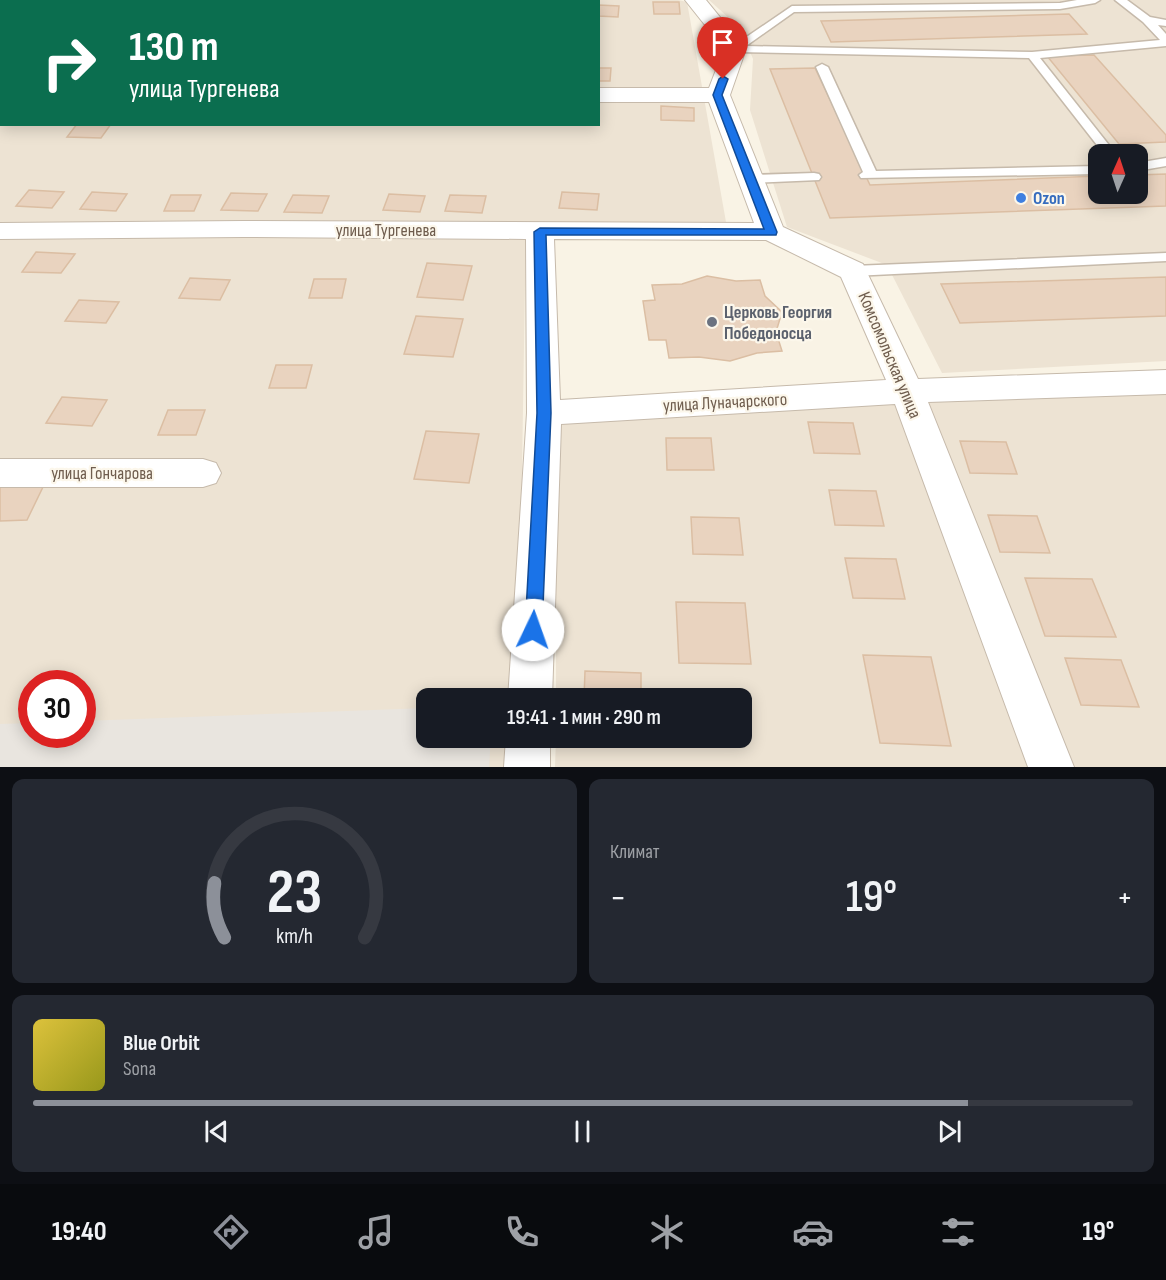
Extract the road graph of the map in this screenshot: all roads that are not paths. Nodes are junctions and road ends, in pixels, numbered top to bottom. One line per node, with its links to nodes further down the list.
1 (303, 0): 2 (street)
2 (579, 0)
3 (695, 0): 11 (street)
4 (801, 0): 7 (lane)
5 (1095, 0): 7 (lane)
6 (1120, 0): 8 (lane)
7 (792, 9): 11 (lane)
8 (1147, 20): 9 (lane); 10 (lane)
9 (1166, 23)
10 (1166, 42): 12 (lane)
11 (735, 49): 12 (lane); 15 (street)
12 (1032, 55): 16 (lane)
13 (822, 68): 19 (lane)
14 (600, 95): 15 (street)
15 (718, 95): 21 (street)
16 (1102, 144)
17 (1166, 162): 18 (lane)
18 (1148, 165)
19 (1088, 170)
20 (814, 177): 21 (lane)
21 (750, 179): 24 (street)
22 (0, 231): 23 (street, улица Тургенева)
23 (540, 232): 24 (street, улица Тургенева); 29 (street)
24 (771, 232): 26 (street, Комсомольская улица)
25 (1166, 257): 26 (lane)
26 (853, 271): 28 (street, Комсомольская улица)
27 (1166, 382): 28 (street, улица Луначарского)
28 (907, 391): 29 (street, улица Луначарского); 35 (street, Комсомольская улица)
29 (544, 413): 32 (street)
30 (0, 473): 31 (street, улица Гончарова)
31 (203, 473)
32 (531, 688)
33 (528, 748): 34 (street)
34 (527, 767)
35 (1051, 767)

